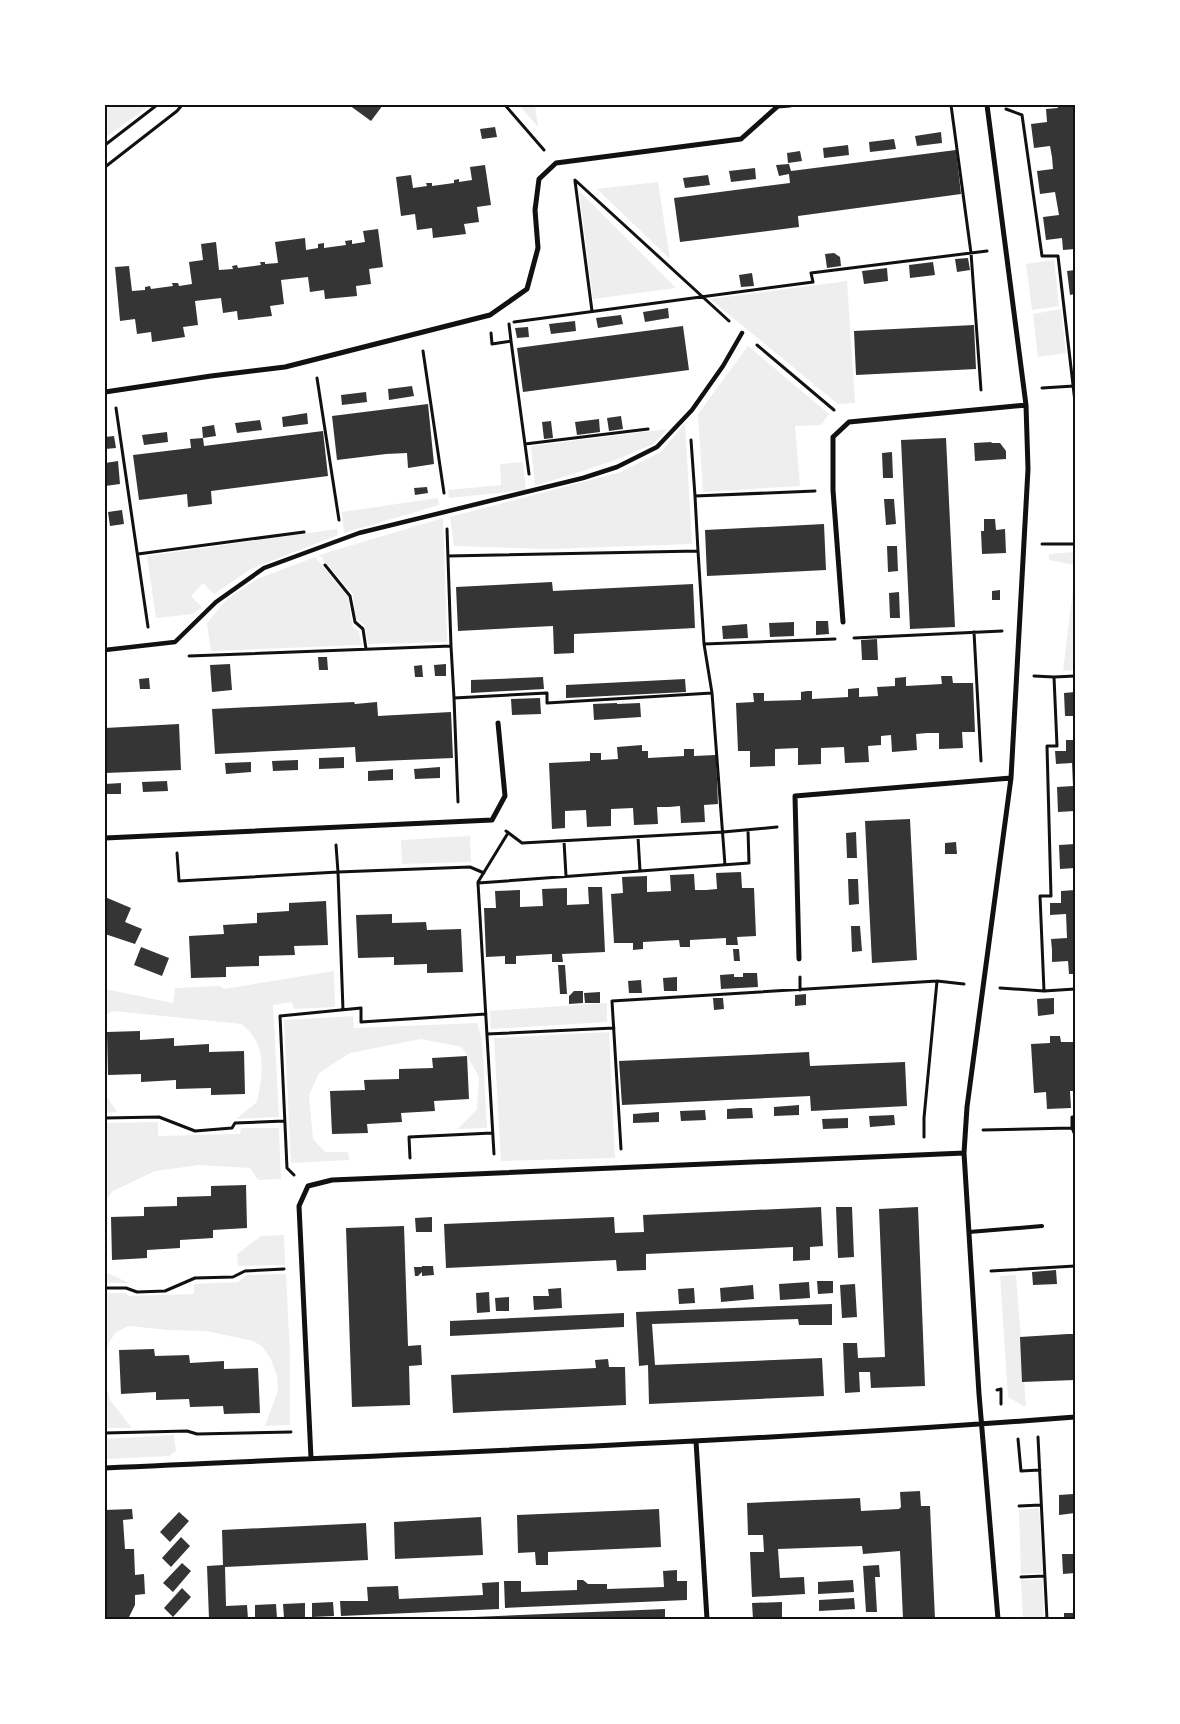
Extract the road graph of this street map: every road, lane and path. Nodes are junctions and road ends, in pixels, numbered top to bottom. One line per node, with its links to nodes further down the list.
1 (157, 105): 8 (path)
2 (182, 105): 10 (path)
3 (505, 105): 9 (path)
4 (790, 105): 9 (street)
5 (951, 105): 12 (path)
6 (987, 105): 13 (street)
7 (1005, 108): 21 (path)
8 (105, 145)
9 (556, 163): 11 (path); 16 (street)
10 (105, 167)
11 (575, 180): 14 (path); 15 (path)
12 (970, 253): 13 (path); 14 (path); 27 (path)
13 (1007, 259): 22 (street)
14 (702, 296): 15 (path); 17 (path)
15 (592, 311): 19 (path)
16 (490, 315): 18 (street); 19 (path)
17 (742, 332): 28 (street); 29 (path)
18 (421, 333): 20 (street); 35 (path)
19 (511, 341): 31 (path)
20 (314, 360): 23 (street); 37 (path)
21 (1074, 386): 22 (path); 25 (path)
22 (1024, 390): 26 (street)
23 (112, 391): 24 (street); 42 (path)
24 (105, 392)
25 (1075, 402)
26 (1026, 405): 27 (street); 38 (street)
27 (983, 409): 29 (street)
28 (689, 414): 30 (street); 34 (path)
29 (849, 422): 33 (street)
30 (678, 425): 31 (path); 32 (street)
31 (525, 444): 32 (path)
32 (532, 490): 35 (street)
33 (833, 490): 34 (path); 44 (street)
34 (695, 496): 41 (path)
35 (446, 512): 37 (street); 43 (path)
36 (312, 531): 42 (path)
37 (342, 539): 40 (street)
38 (1024, 544): 39 (path); 45 (street)
39 (1075, 544)
40 (313, 550): 49 (street); 53 (path)
41 (698, 550): 43 (path); 51 (path)
42 (138, 554): 50 (path)
43 (448, 556): 52 (path)
44 (843, 622)
45 (1019, 630): 46 (path); 58 (street)
46 (974, 632): 48 (path); 59 (path)
47 (844, 638): 51 (path)
48 (853, 638)
49 (175, 642): 50 (street); 53 (path)
50 (151, 644): 54 (street)
51 (704, 644): 55 (path)
52 (451, 646): 53 (path); 56 (path)
53 (366, 649)
54 (105, 650)
55 (712, 693): 56 (path); 66 (path)
56 (454, 698): 61 (path)
57 (498, 723): 60 (street)
58 (1011, 778): 59 (street); 89 (street)
59 (982, 780): 62 (street)
60 (492, 820): 61 (street); 65 (path)
61 (459, 822): 63 (street)
62 (795, 826): 64 (path); 77 (street)
63 (335, 828): 67 (street); 73 (path)
64 (748, 830): 66 (path); 71 (path)
65 (508, 832): 70 (path); 74 (path)
66 (723, 832): 68 (path); 71 (path)
67 (176, 835): 69 (street); 73 (path)
68 (638, 836): 70 (path); 72 (path)
69 (105, 838)
70 (564, 841): 75 (path)
71 (726, 865): 72 (path)
72 (640, 871): 75 (path)
73 (338, 872): 74 (path); 81 (path)
74 (484, 873): 76 (path)
75 (566, 876): 76 (path)
76 (478, 883): 82 (path)
77 (799, 959)
78 (938, 981): 83 (path)
79 (1075, 989): 80 (path)
80 (1044, 991)
81 (343, 1010): 82 (path); 87 (path)
82 (486, 1014): 84 (path)
83 (614, 1028): 84 (path); 93 (path)
84 (487, 1034): 90 (path)
85 (1075, 1116): 88 (path)
86 (105, 1118): 87 (path)
87 (284, 1122): 96 (path)
88 (1072, 1128): 89 (path); 91 (path)
89 (965, 1130): 92 (street)
90 (492, 1133): 94 (path); 95 (path)
91 (1075, 1135)
92 (964, 1153): 93 (street); 98 (street)
93 (622, 1168): 94 (street)
94 (495, 1173): 95 (street)
95 (412, 1176): 96 (street)
96 (308, 1186): 100 (street)
97 (1042, 1226): 98 (lane)
98 (969, 1232): 101 (street)
99 (1075, 1266): 101 (path)
100 (302, 1268): 102 (path); 108 (street)
101 (972, 1272): 103 (street)
102 (105, 1288)
103 (979, 1394): 106 (path); 107 (street)
104 (1075, 1417): 105 (street)
105 (1037, 1420): 106 (street); 113 (path)
106 (1016, 1421): 107 (street); 113 (path)
107 (981, 1424): 110 (street); 119 (street)
108 (309, 1432): 109 (path); 111 (street)
109 (105, 1433)
110 (696, 1440): 111 (street); 118 (street)
111 (310, 1458): 112 (street)
112 (105, 1468)
113 (1040, 1470): 114 (path)
114 (1041, 1505): 115 (path); 116 (path)
115 (1019, 1506)
116 (1045, 1576): 117 (path); 120 (path)
117 (1021, 1577)
118 (707, 1619)
119 (998, 1619)
120 (1047, 1619)

